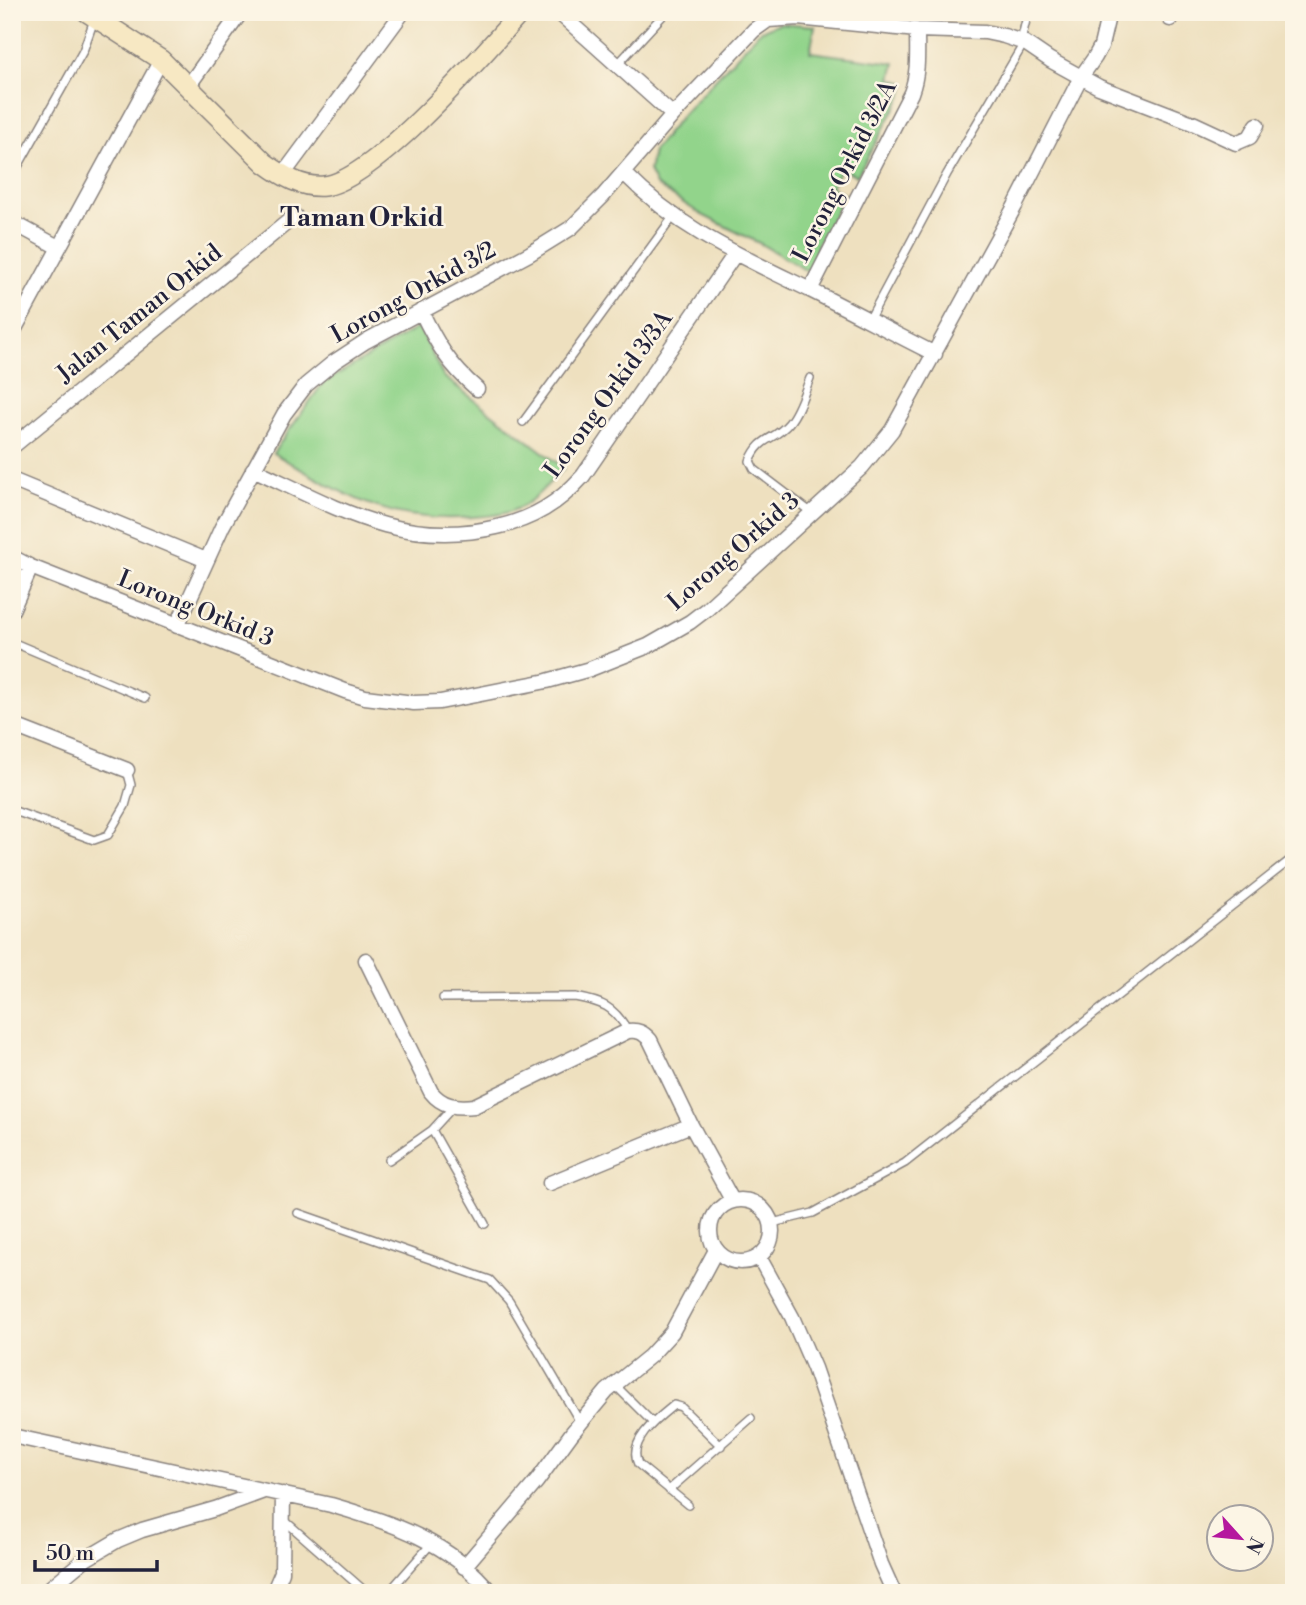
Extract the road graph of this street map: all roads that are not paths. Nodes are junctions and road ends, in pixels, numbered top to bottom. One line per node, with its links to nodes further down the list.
1 (242, 12): 14 (street)
2 (402, 12): 18 (street)
3 (521, 12): 18 (main road)
4 (666, 12): 12 (lane)
5 (1028, 12): 10 (lane)
6 (1109, 12): 13 (street, Lorong Orkid 3)
7 (89, 13): 11 (main road); 19 (lane)
8 (568, 15): 12 (street)
9 (917, 30): 10 (street, Lorong Orkid 3/2); 15 (street, Lorong Orkid 3/2); 25 (street, Lorong Orkid 3/2A)
10 (1023, 42): 13 (street, Lorong Orkid 3/2); 27 (lane)
11 (161, 60): 14 (main road); 23 (street)
12 (617, 65): 15 (street)
13 (1081, 77): 16 (street, Lorong Orkid 3/2); 29 (street, Lorong Orkid 3)
14 (189, 85): 18 (main road)
15 (673, 115): 17 (street, Lorong Orkid 3/2)
16 (1257, 125)
17 (624, 173): 21 (street); 26 (street, Lorong Orkid 3/2)
18 (282, 176)
19 (12, 177)
20 (295, 216): 33 (street, Jalan Taman Orkid)
21 (673, 217): 24 (street); 32 (lane)
22 (12, 222): 23 (street)
23 (58, 247): 28 (street)
24 (735, 254): 25 (street); 34 (street, Lorong Orkid 3/3A)
25 (810, 290): 27 (street)
26 (421, 311): 31 (street); 34 (street, Lorong Orkid 3/2)
27 (869, 320): 29 (street)
28 (12, 334)
29 (935, 354): 36 (street, Lorong Orkid 3)
30 (810, 378): 36 (lane)
31 (477, 388)
32 (523, 422)
33 (12, 447)
34 (253, 469): 38 (street, Lorong Orkid 3/2)
35 (12, 480): 38 (street)
36 (812, 513): 41 (street, Lorong Orkid 3)
37 (12, 557): 39 (street, Lorong Orkid 3)
38 (206, 560): 41 (street, Lorong Orkid 3/2)
39 (30, 567): 40 (street); 41 (street, Lorong Orkid 3)
40 (12, 610)
41 (177, 626)
42 (12, 642): 43 (lane)
43 (145, 698)
44 (12, 725): 45 (street)
45 (127, 770): 46 (lane)
46 (12, 810)
47 (1294, 857): 58 (lane)
48 (366, 960): 51 (street)
49 (443, 998): 50 (lane)
50 (628, 1031): 51 (street); 52 (street)
51 (454, 1107): 53 (lane)
52 (691, 1125): 55 (street); 56 (street)
53 (432, 1130): 54 (lane); 59 (lane)
54 (389, 1160)
55 (550, 1183)
56 (732, 1200): 58 (street); 60 (street)
57 (298, 1213): 64 (lane)
58 (772, 1223): 61 (street)
59 (485, 1224)
60 (716, 1250): 61 (street); 62 (street)
61 (758, 1256): 80 (street)
62 (615, 1385): 64 (street); 65 (lane)
63 (751, 1418): 67 (lane)
64 (581, 1422): 74 (street)
65 (652, 1422): 67 (lane); 69 (lane)
66 (12, 1436): 68 (street)
67 (720, 1446): 69 (lane)
68 (265, 1490): 70 (street); 75 (street)
69 (669, 1490): 71 (lane)
70 (283, 1494): 72 (street); 73 (street)
71 (688, 1505)
72 (283, 1519): 76 (street); 77 (lane)
73 (432, 1543): 74 (street); 78 (lane)
74 (464, 1567): 79 (street)
75 (44, 1593)
76 (273, 1593)
77 (367, 1593)
78 (388, 1593)
79 (491, 1593)
80 (894, 1593)

